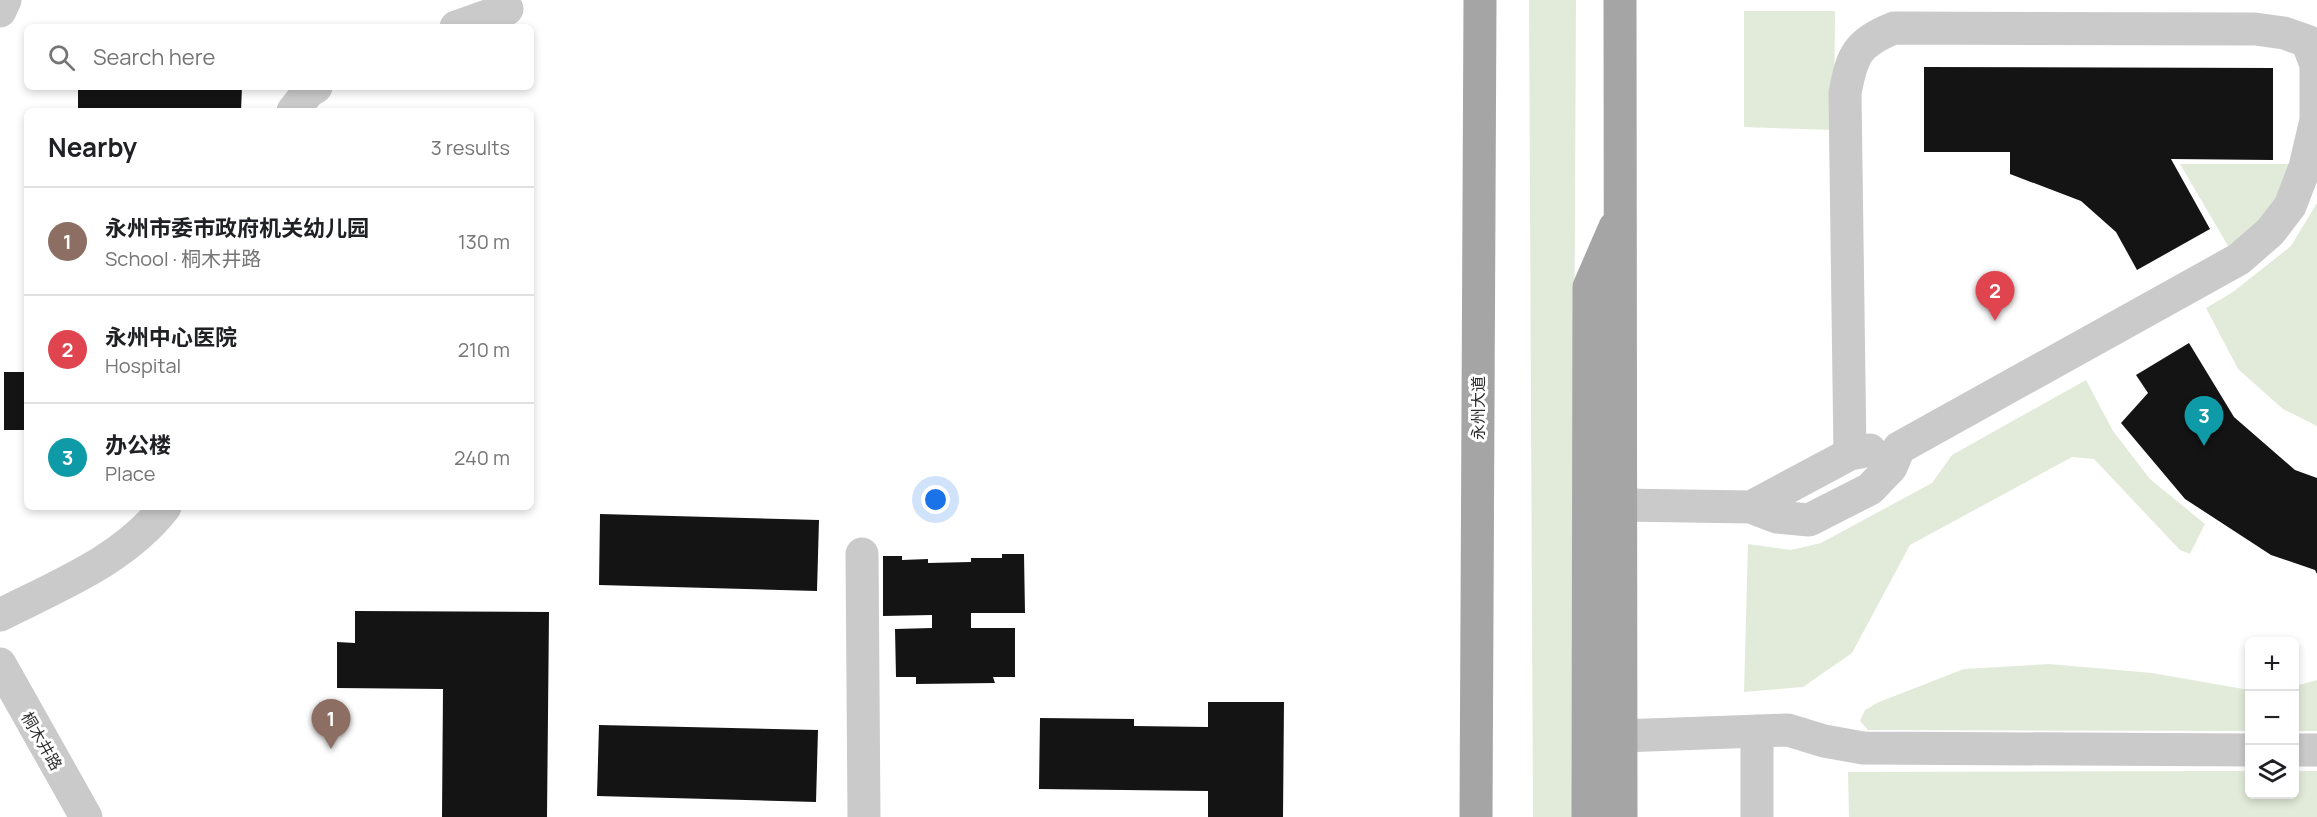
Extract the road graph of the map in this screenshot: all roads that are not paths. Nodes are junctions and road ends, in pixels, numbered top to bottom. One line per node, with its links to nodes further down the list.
1 (5, 0): 5 (street)
2 (1480, 0): 25 (main road, 永州大道)
3 (1620, 0): 9 (main road)
4 (507, 9): 6 (street)
5 (0, 11)
6 (464, 24)
7 (311, 90): 8 (street)
8 (295, 108)
9 (1620, 214): 12 (main road); 26 (main road)
10 (1899, 448): 11 (street); 11 (street); 13 (street)
11 (1850, 454): 13 (street)
12 (1621, 505): 13 (street); 19 (main road)
13 (1750, 507)
14 (163, 510): 16 (street)
15 (862, 554): 24 (street)
16 (0, 615)
17 (0, 664): 23 (street, 桐木井路)
18 (1757, 731): 19 (street); 20 (street); 28 (street)
19 (1621, 736): 27 (main road)
20 (2245, 750)
21 (2299, 750): 22 (street)
22 (2317, 750)
23 (86, 817)
24 (864, 817)
25 (1476, 817)
26 (1588, 817)
27 (1621, 817)
28 (1757, 817)

